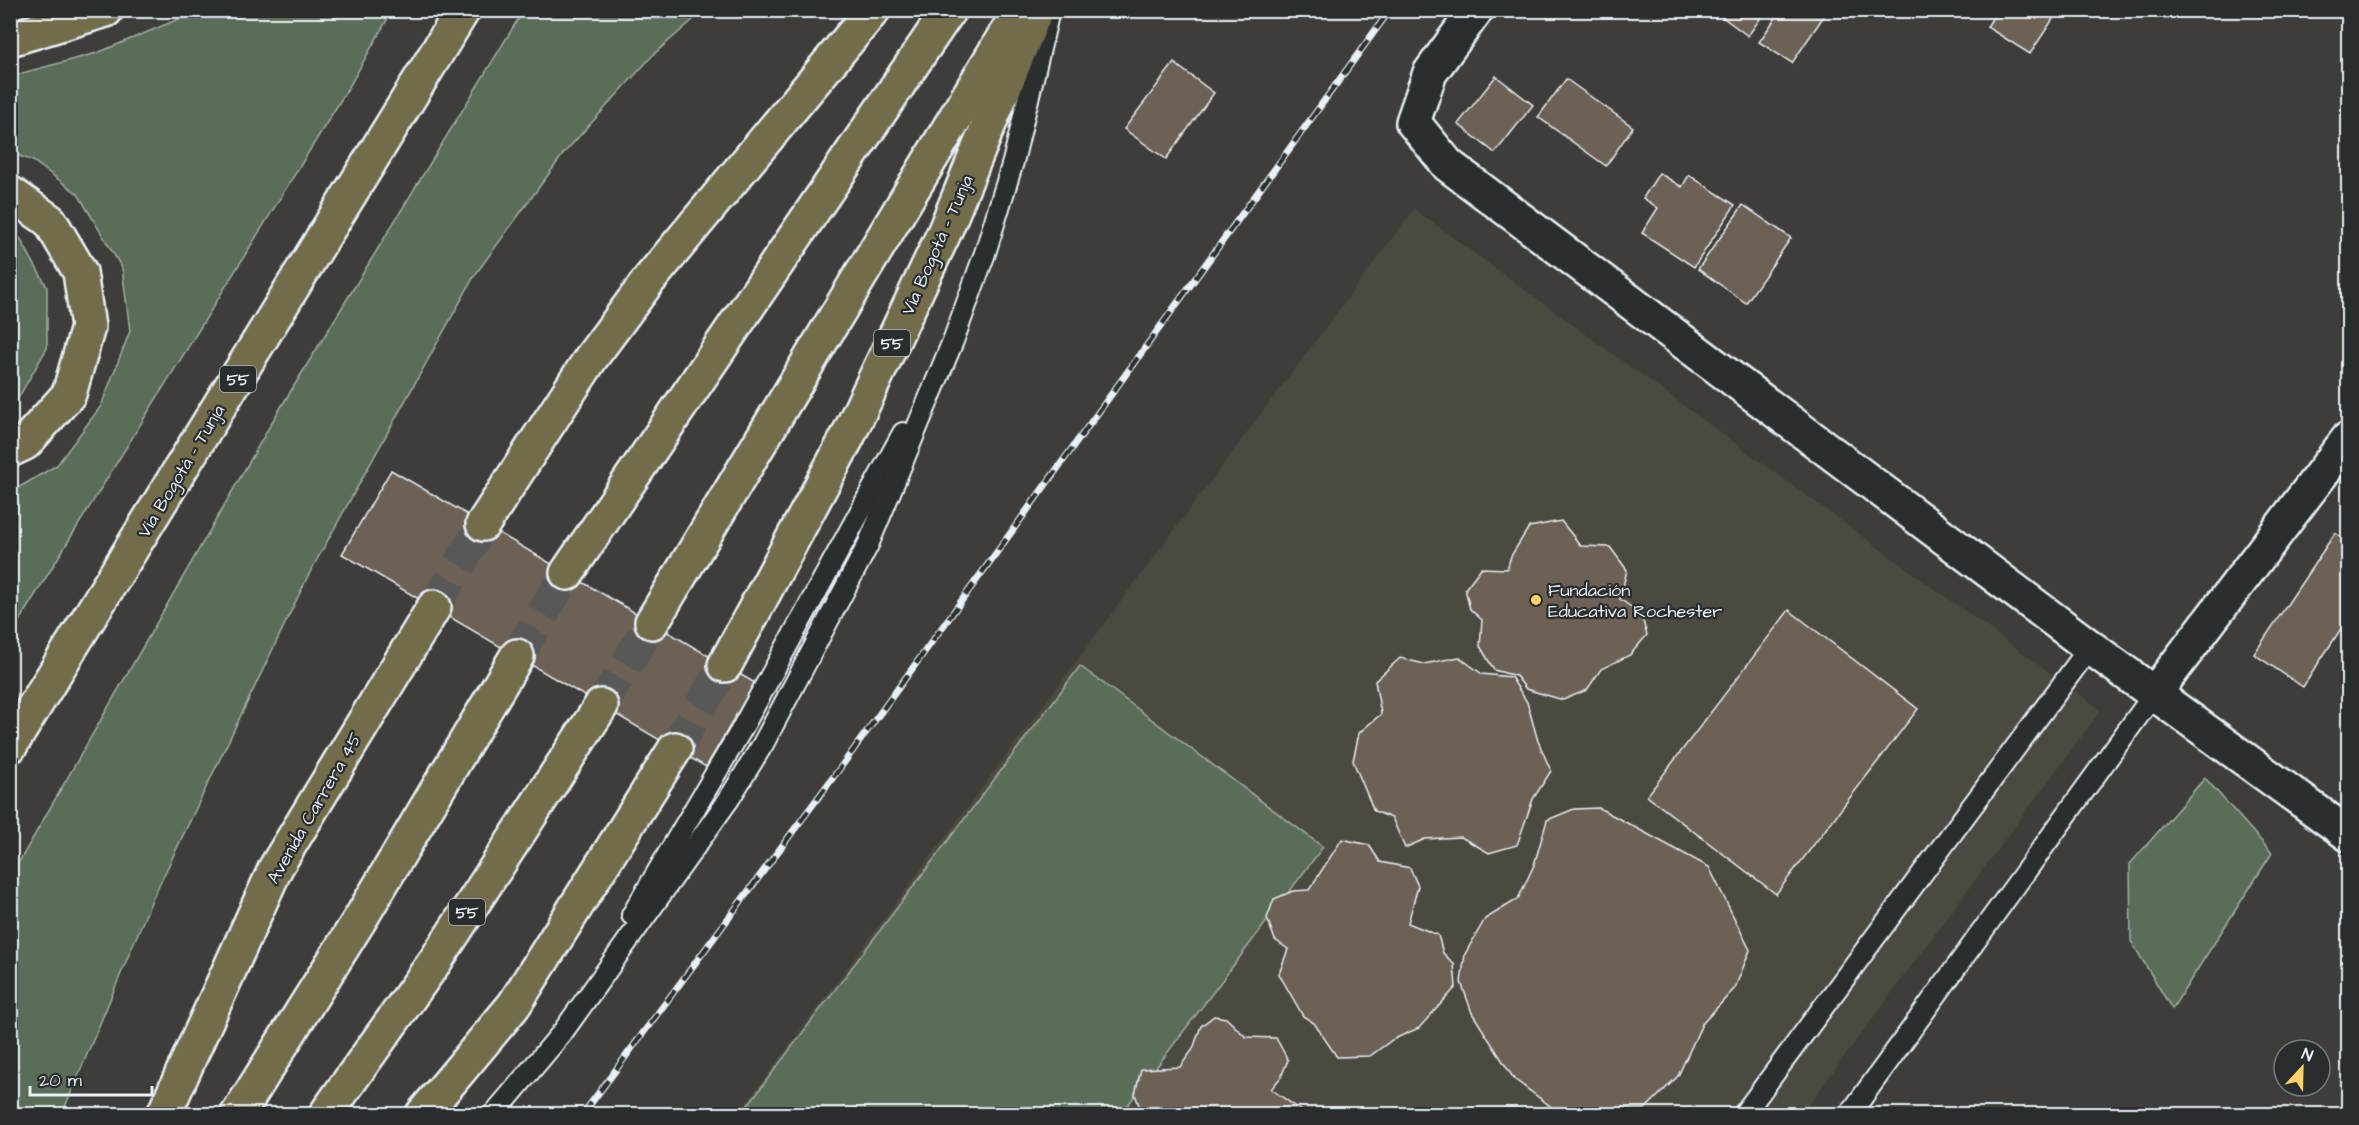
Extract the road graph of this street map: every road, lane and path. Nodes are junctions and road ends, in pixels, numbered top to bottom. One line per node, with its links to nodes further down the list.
1 (106, 10): 9 (main road)
2 (462, 10): 22 (main road, Vía Bogotá - Tunja / 55)
3 (873, 10): 13 (main road)
4 (949, 10): 14 (main road)
5 (1021, 10): 16 (main road)
6 (1036, 10): 19 (main road, Vía Bogotá - Tunja / 55)
7 (1049, 10): 29 (lane)
8 (1476, 10): 17 (street)
9 (10, 39)
10 (10, 193): 12 (main road)
11 (2349, 439): 20 (street)
12 (10, 450)
13 (483, 524)
14 (567, 573)
15 (434, 608): 25 (main road, Avenida Carrera 45)
16 (652, 622)
17 (2090, 646): 20 (street); 30 (lane)
18 (517, 656): 26 (main road)
19 (725, 665)
20 (2154, 694): 24 (street); 31 (lane)
21 (602, 706): 27 (main road, 55)
22 (10, 746)
23 (675, 749): 28 (main road)
24 (2349, 834)
25 (164, 1114)
26 (238, 1114)
27 (326, 1114)
28 (423, 1114)
29 (494, 1114)
30 (1744, 1114)
31 (1850, 1114)

